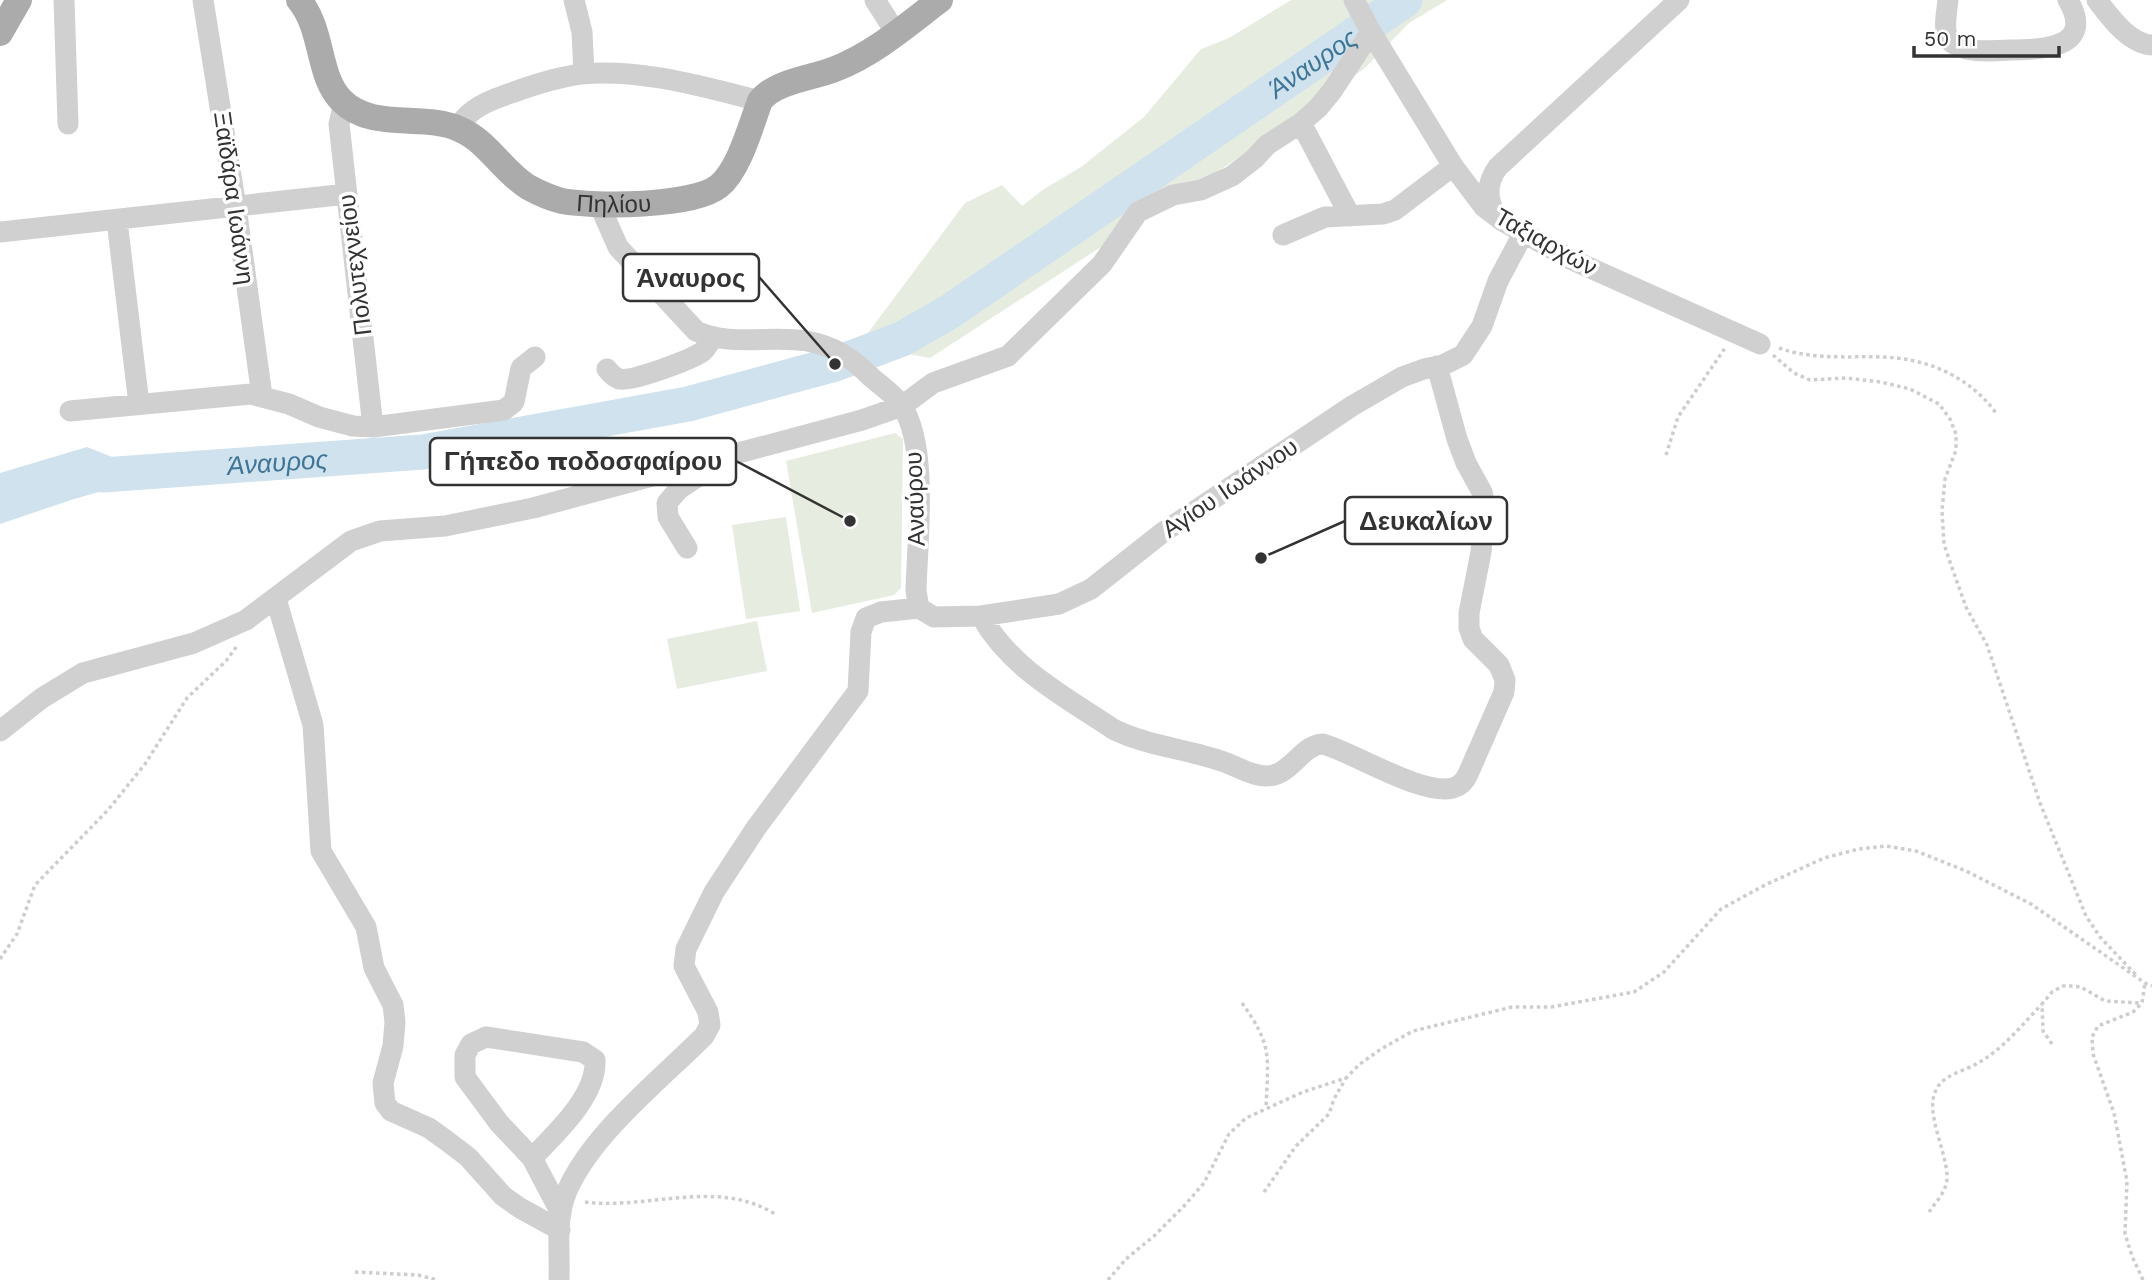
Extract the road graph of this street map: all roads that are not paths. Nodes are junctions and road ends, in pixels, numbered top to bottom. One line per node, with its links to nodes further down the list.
1 (19, 0): 14 (main road)
2 (64, 0): 21 (street)
3 (204, 0): 26 (street, Ξαϊδάρα Ιωάννη)
4 (299, 0): 19 (main road)
5 (573, 0): 17 (street)
6 (875, 0): 15 (street)
7 (940, 0): 15 (main road)
8 (1354, 0): 13 (street, Ταξιαρχών)
9 (1679, 0): 28 (street)
10 (1948, 0): 11 (street)
11 (2068, 0)
12 (2097, 0): 16 (street)
13 (1370, 30): 20 (street); 23 (street, Ταξιαρχών)
14 (0, 33)
15 (896, 33): 18 (main road)
16 (2152, 45)
17 (584, 74): 18 (street); 22 (street)
18 (761, 101): 25 (main road, Πηλίου)
19 (344, 103): 22 (main road, Πηλίου); 24 (street, Πολυτεχνείου)
20 (1301, 123): 27 (street); 40 (street)
21 (68, 124)
22 (457, 128): 25 (main road, Πηλίου)
23 (1452, 166): 27 (street); 28 (street, Ταξιαρχών)
24 (347, 194): 26 (street); 42 (street, Πολυτεχνείου)
25 (599, 204): 33 (street)
26 (236, 207): 29 (street); 38 (street, Ξαϊδάρα Ιωάννη)
27 (1350, 216): 32 (street)
28 (1501, 220): 31 (street, Ταξιαρχών)
29 (117, 221): 30 (street); 39 (street)
30 (0, 232)
31 (1523, 234): 34 (street, Ταξιαρχών); 36 (street, Αγίου Ιωάννου)
32 (1283, 235)
33 (712, 339): 37 (street); 40 (street, Αναύρου)
34 (1760, 344)
35 (535, 357): 42 (street)
36 (1437, 366): 47 (street, Αγίου Ιωάννου); 47 (street)
37 (607, 369)
38 (262, 396): 39 (street); 42 (street)
39 (139, 404): 41 (street)
40 (902, 406): 43 (street); 46 (street, Αναύρου)
41 (70, 411)
42 (373, 427)
43 (730, 455): 44 (street); 45 (street)
44 (687, 548)
45 (276, 599): 48 (street); 50 (street)
46 (919, 608): 47 (street, Αγίου Ιωάννου); 50 (street, Αγίου Ιωάννου)
47 (981, 616)
48 (0, 731)
49 (532, 1158): 49 (street); 50 (street)
50 (562, 1214): 51 (street)
51 (559, 1280)

